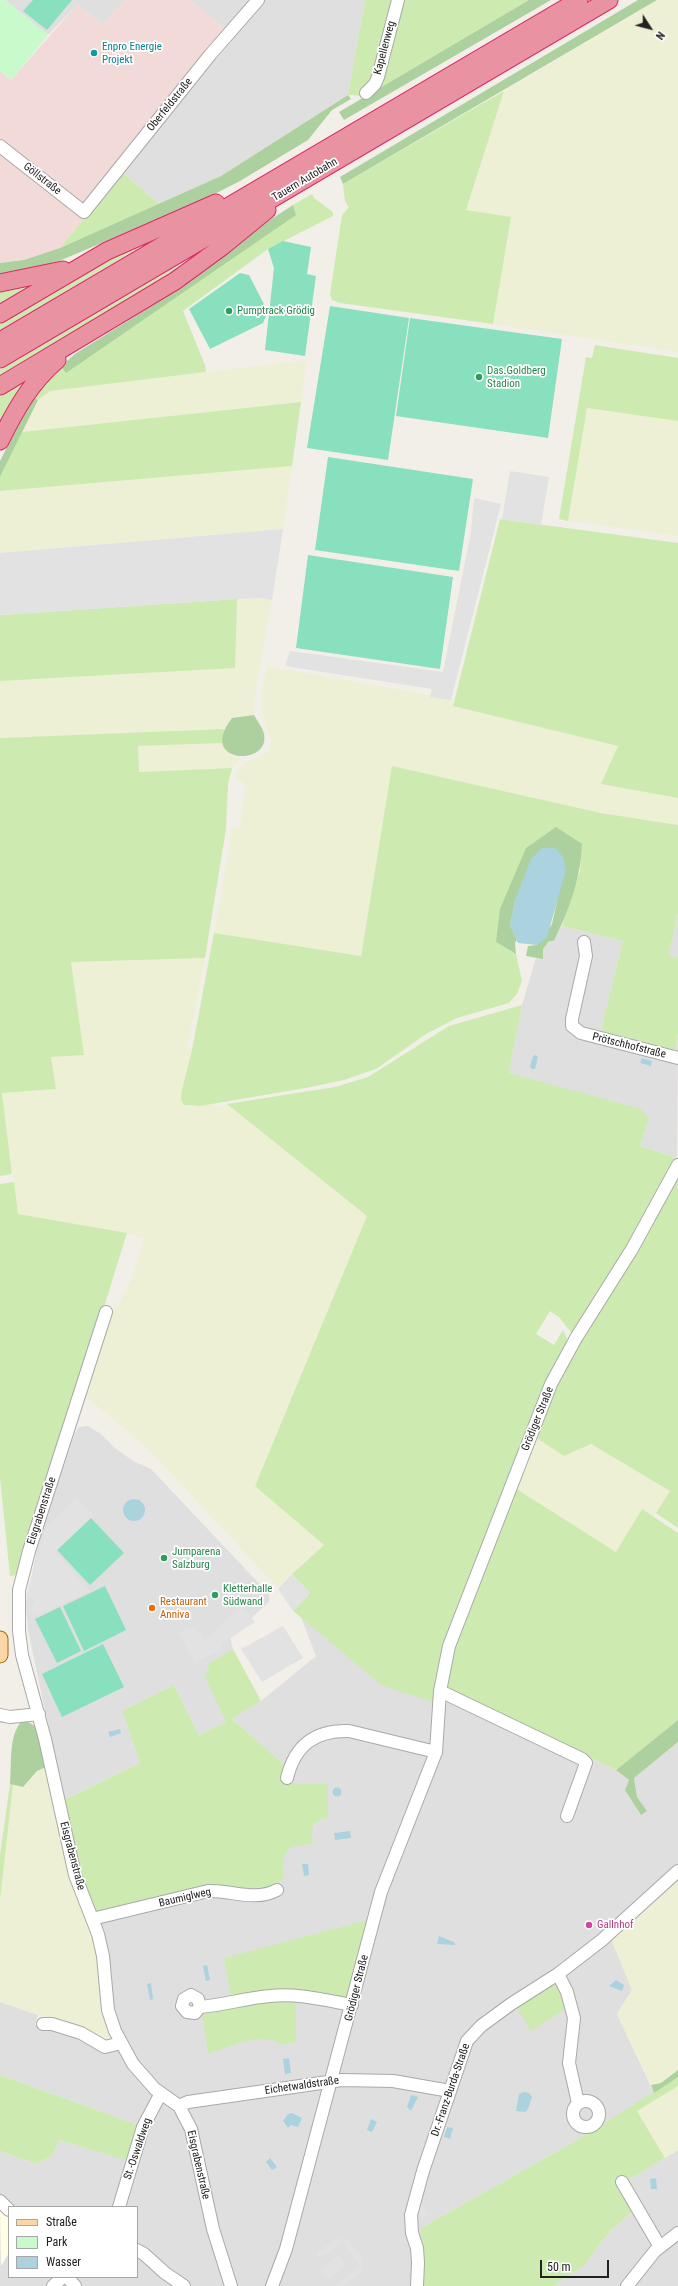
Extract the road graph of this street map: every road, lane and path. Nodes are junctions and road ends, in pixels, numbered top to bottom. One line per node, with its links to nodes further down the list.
1 (258, 0): 9 (street, Oberfeldstraße)
2 (398, 0): 5 (street, Kapellenweg)
3 (579, 0): 7 (highway, Tauern Autobahn)
4 (609, 0): 8 (highway, Tauern Autobahn)
5 (366, 92)
6 (0, 146): 9 (street, Göllstraße)
7 (310, 159): 10 (highway); 13 (highway, Tauern Autobahn)
8 (287, 190): 14 (highway); 15 (highway, Tauern Autobahn)
9 (84, 212)
10 (85, 264): 11 (highway); 12 (highway)
11 (0, 284)
12 (0, 314)
13 (0, 341)
14 (74, 342): 16 (highway); 17 (highway)
15 (0, 359)
16 (0, 386)
17 (0, 441)
18 (584, 942): 19 (street, Prötschhofstraße)
19 (678, 1058)
20 (678, 1165): 24 (street, Grödiger Straße)
21 (106, 1312): 25 (street, Eisgrabenstraße)
22 (0, 1639): 23 (main road)
23 (0, 1655)
24 (440, 1691): 27 (street, Grödiger Straße); 29 (street)
25 (39, 1714): 26 (street); 32 (street, Eisgrabenstraße)
26 (0, 1715)
27 (436, 1752): 28 (street); 34 (street, Grödiger Straße)
28 (287, 1778)
29 (567, 1816)
30 (678, 1871): 33 (street, Dr.-Franz-Burda-Straße)
31 (277, 1890): 32 (street, Baumiglweg)
32 (92, 1920): 37 (street, Eisgrabenstraße)
33 (558, 1974): 39 (street, Dr.-Franz-Burda-Straße); 41 (street)
34 (352, 2005): 35 (street); 38 (street, Grödiger Straße)
35 (200, 2007)
36 (43, 2024): 37 (street)
37 (121, 2043): 40 (street, Eisgrabenstraße)
38 (333, 2080): 39 (street, Eichetwaldstraße); 42 (street, Eichetwaldstraße); 56 (street, Grödiger Straße)
39 (450, 2091): 57 (street, Dr.-Franz-Burda-Straße)
40 (161, 2093): 42 (street, Eisgrabenstraße); 45 (street, St.-Oswaldweg)
41 (578, 2103)
42 (179, 2106): 55 (street, Eisgrabenstraße)
43 (622, 2182): 48 (street)
44 (0, 2201): 46 (street)
45 (119, 2206)
46 (8, 2209)
47 (678, 2233): 48 (street)
48 (660, 2247): 58 (street)
49 (138, 2251): 54 (street)
50 (62, 2278): 52 (street)
51 (69, 2278): 53 (street)
52 (53, 2286)
53 (75, 2286)
54 (184, 2286)
55 (231, 2286)
56 (272, 2286)
57 (417, 2286)
58 (627, 2286)

